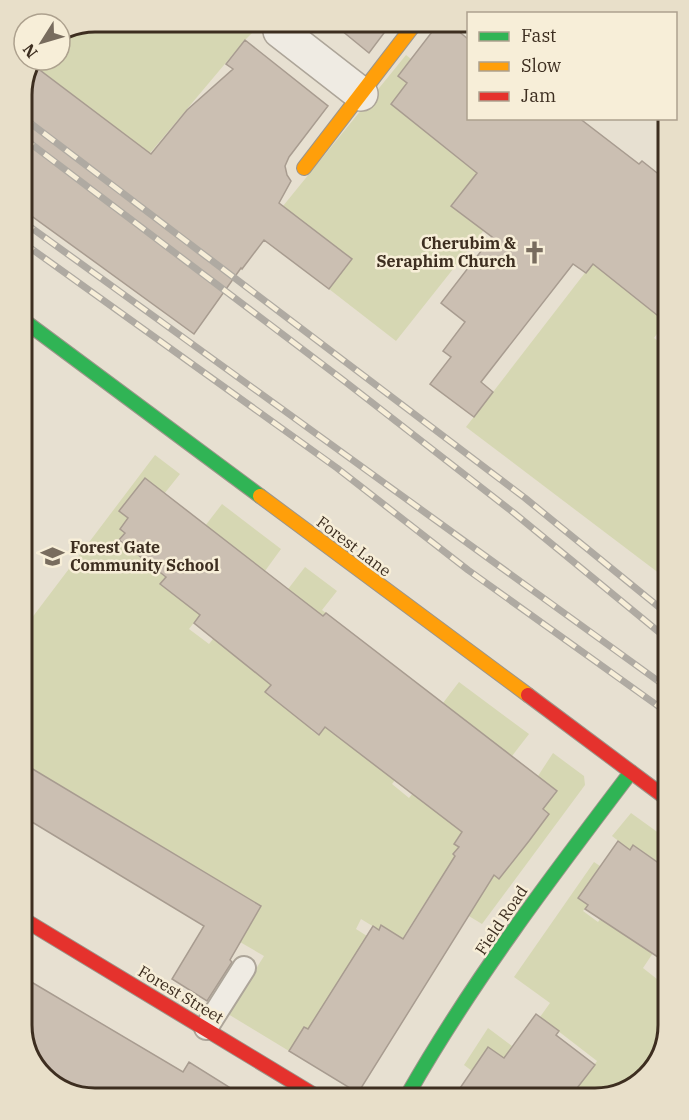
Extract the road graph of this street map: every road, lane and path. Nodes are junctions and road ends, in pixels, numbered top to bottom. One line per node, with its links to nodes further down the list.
1 (281, 32): 3 (street)
2 (409, 32): 3 (street)
3 (361, 94): 4 (street)
4 (304, 168)
5 (32, 327): 6 (street, Forest Lane)
6 (631, 771): 7 (street, Forest Lane); 12 (street, Field Road)
7 (658, 792)
8 (32, 924): 10 (street, Forest Street)
9 (244, 968): 10 (lane)
10 (206, 1028): 11 (street, Forest Street)
11 (303, 1088)
12 (411, 1088)

